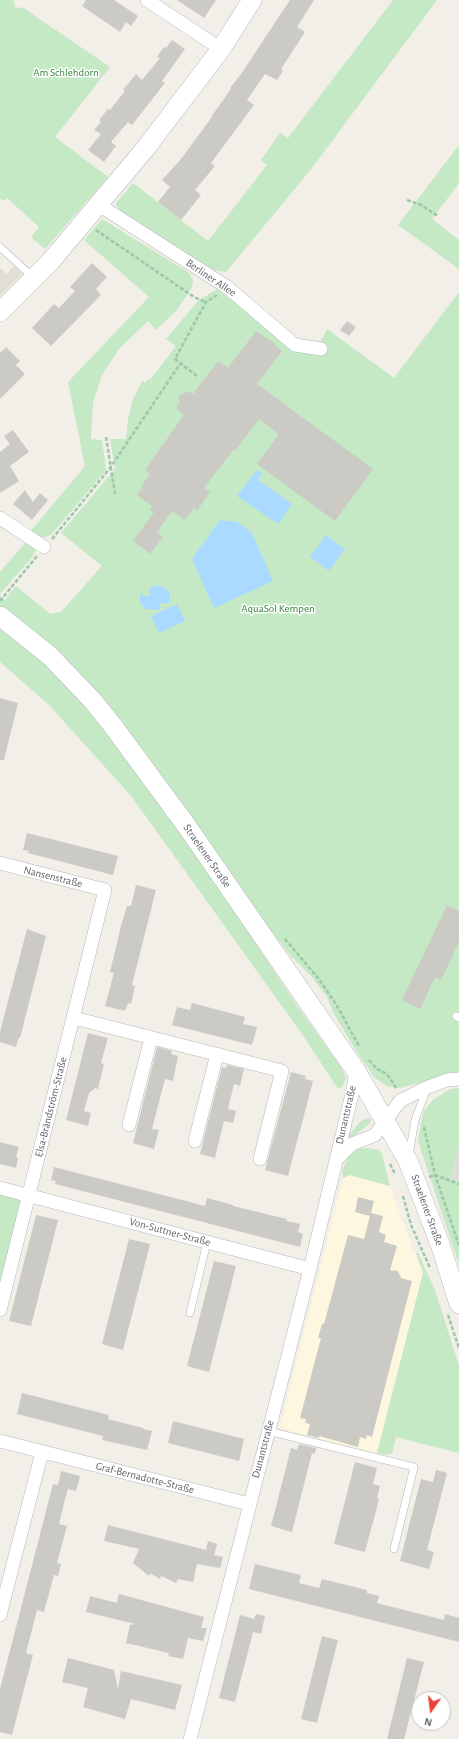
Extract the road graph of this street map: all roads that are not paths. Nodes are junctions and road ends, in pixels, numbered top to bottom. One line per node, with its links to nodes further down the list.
1 (147, 0): 3 (street)
2 (252, 0): 3 (street)
3 (221, 49): 4 (street)
4 (99, 205): 6 (street); 8 (street, Berliner Allee)
5 (0, 247): 6 (lane)
6 (34, 278): 7 (street)
7 (0, 312)
8 (321, 349)
9 (0, 518): 10 (street)
10 (44, 548)
11 (0, 616): 17 (street, Straelener Straße)
12 (0, 863): 13 (street, Nansenstraße)
13 (105, 890): 14 (street, Elsa-Brändström-Straße)
14 (74, 1018): 15 (street); 27 (street, Elsa-Brändström-Straße)
15 (151, 1038): 16 (street); 21 (street)
16 (216, 1054): 22 (street); 23 (street)
17 (356, 1071): 20 (street, Straelener Straße); 24 (street, Dunantstraße)
18 (459, 1079): 19 (street)
19 (428, 1087): 20 (street); 25 (lane)
20 (385, 1120): 24 (street, Dunantstraße); 25 (street, Straelener Straße)
21 (129, 1125)
22 (194, 1141)
23 (260, 1159)
24 (336, 1160): 29 (street, Dunantstraße)
25 (408, 1161): 30 (street, Straelener Straße)
26 (0, 1188): 27 (street, Von-Suttner-Straße)
27 (29, 1196): 28 (street, Von-Suttner-Straße); 31 (street)
28 (207, 1242): 29 (street, Von-Suttner-Straße); 32 (lane)
29 (310, 1269): 33 (street, Dunantstraße)
30 (453, 1308)
31 (0, 1310)
32 (190, 1313)
33 (268, 1431): 36 (street, Dunantstraße); 37 (lane)
34 (0, 1441): 35 (street, Graf-Bernadotte-Straße)
35 (42, 1452): 36 (street, Graf-Bernadotte-Straße); 38 (street)
36 (249, 1504): 39 (street, Dunantstraße)
37 (394, 1549)
38 (0, 1615)
39 (190, 1739)

